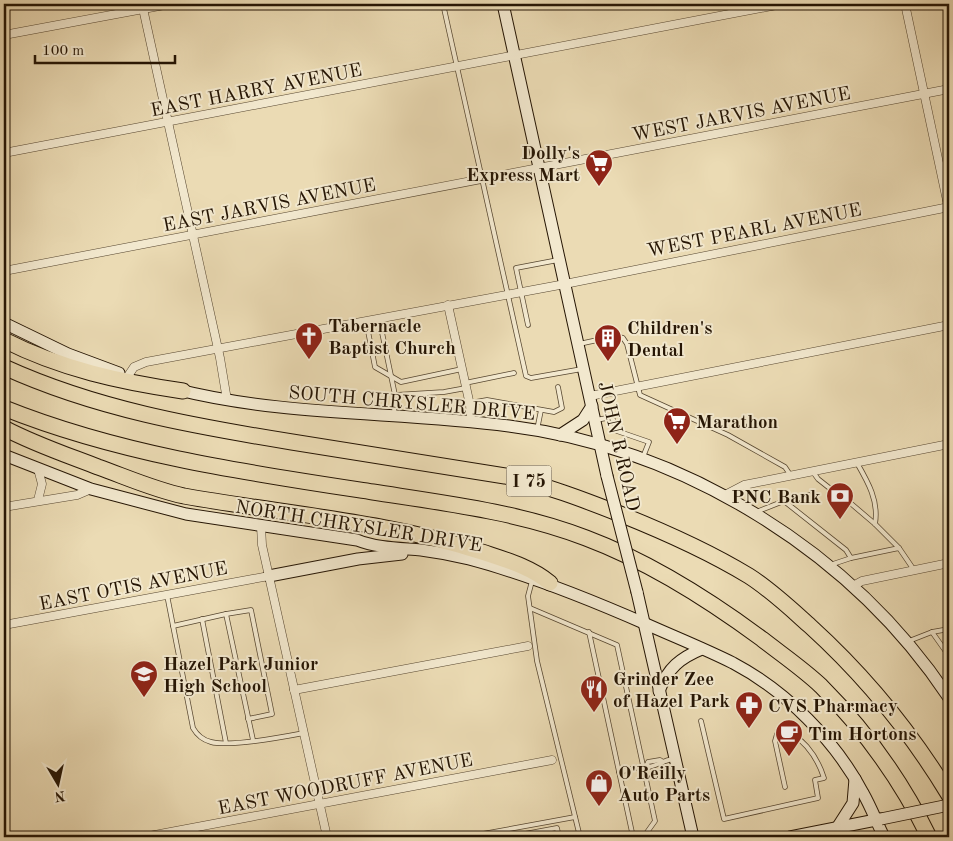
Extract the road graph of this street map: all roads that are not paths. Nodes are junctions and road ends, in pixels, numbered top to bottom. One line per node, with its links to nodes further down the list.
1 (170, 4): 6 (street)
2 (443, 4): 9 (lane)
3 (503, 4): 8 (main road, JOHN R ROAD)
4 (782, 4): 8 (street, EAST HARRY AVENUE)
5 (905, 4): 11 (street)
6 (142, 6): 7 (street); 12 (street)
7 (4, 35)
8 (515, 57): 9 (street, EAST HARRY AVENUE); 14 (main road, JOHN R ROAD)
9 (457, 68): 12 (street, EAST HARRY AVENUE); 15 (lane)
10 (949, 89): 11 (street, WEST JARVIS AVENUE)
11 (924, 94): 14 (street, WEST JARVIS AVENUE); 16 (street)
12 (168, 122): 13 (street, EAST HARRY AVENUE); 17 (street)
13 (4, 153)
14 (540, 170): 15 (street, EAST JARVIS AVENUE); 18 (main road, JOHN R ROAD)
15 (482, 180): 17 (street, EAST JARVIS AVENUE); 22 (lane)
16 (949, 209): 20 (street, WEST PEARL AVENUE)
17 (193, 235): 19 (street, EAST JARVIS AVENUE); 31 (street)
18 (560, 260): 20 (main road, JOHN R ROAD); 21 (lane)
19 (4, 271)
20 (565, 284): 21 (street, WEST PEARL AVENUE); 30 (main road, JOHN R ROAD)
21 (522, 292): 22 (street, WEST PEARL AVENUE); 27 (lane)
22 (507, 294): 23 (street, WEST PEARL AVENUE); 34 (lane)
23 (448, 305): 24 (street, WEST PEARL AVENUE); 33 (street)
24 (379, 318): 25 (street, WEST PEARL AVENUE); 37 (lane)
25 (366, 321): 31 (street, WEST PEARL AVENUE); 37 (lane)
26 (4, 323): 36 (main road, SOUTH CHRYSLER DRIVE)
27 (528, 325)
28 (949, 325): 40 (street)
29 (4, 340): 41 (highway)
30 (578, 344): 34 (main road, JOHN R ROAD); 40 (lane)
31 (218, 348): 36 (street, WEST PEARL AVENUE); 43 (street)
32 (4, 367): 115 (highway, I 75)
33 (462, 369): 37 (lane); 38 (street)
34 (584, 369): 44 (main road, JOHN R ROAD)
35 (514, 373): 38 (lane)
36 (128, 376): 41 (main road, SOUTH CHRYSLER DRIVE)
37 (390, 376): 42 (lane)
38 (465, 385): 42 (lane); 45 (street)
39 (558, 387): 47 (lane)
40 (638, 387): 44 (street); 61 (lane)
41 (183, 391): 43 (main road, SOUTH CHRYSLER DRIVE)
42 (395, 395): 48 (lane)
43 (227, 400): 48 (main road, SOUTH CHRYSLER DRIVE)
44 (591, 401): 49 (main road, JOHN R ROAD); 53 (main road)
45 (470, 403): 47 (lane); 50 (street)
46 (4, 408): 132 (highway, I 75)
47 (541, 410): 52 (lane)
48 (394, 417): 50 (main road, SOUTH CHRYSLER DRIVE)
49 (595, 420): 55 (main road, JOHN R ROAD); 57 (lane)
50 (471, 422): 52 (main road, SOUTH CHRYSLER DRIVE)
51 (4, 428): 84 (highway)
52 (537, 430): 53 (main road, SOUTH CHRYSLER DRIVE)
53 (560, 435): 55 (main road, SOUTH CHRYSLER DRIVE)
54 (949, 444): 58 (street)
55 (600, 446): 57 (main road, SOUTH CHRYSLER DRIVE); 90 (main road, JOHN R ROAD, bridge)
56 (4, 455): 59 (main road, NORTH CHRYSLER DRIVE)
57 (642, 459): 65 (main road, SOUTH CHRYSLER DRIVE)
58 (857, 463): 60 (street); 71 (lane)
59 (38, 469): 62 (main road, NORTH CHRYSLER DRIVE); 66 (street)
60 (813, 471): 61 (street); 63 (lane)
61 (791, 476): 65 (street)
62 (90, 489): 66 (street); 72 (main road, NORTH CHRYSLER DRIVE)
63 (837, 494)
64 (809, 495): 67 (lane)
65 (724, 496): 70 (main road, SOUTH CHRYSLER DRIVE)
66 (38, 500): 69 (street)
67 (784, 501): 70 (lane); 78 (lane)
68 (848, 501): 71 (lane)
69 (4, 507)
70 (754, 513): 80 (main road, SOUTH CHRYSLER DRIVE)
71 (875, 524): 75 (lane)
72 (261, 526): 73 (main road, NORTH CHRYSLER DRIVE); 82 (street)
73 (357, 540): 74 (main road, NORTH CHRYSLER DRIVE); 82 (street, EAST OTIS AVENUE)
74 (370, 546): 77 (street); 83 (main road, NORTH CHRYSLER DRIVE)
75 (899, 548): 78 (lane); 81 (lane)
76 (431, 552): 77 (main road)
77 (388, 555): 82 (main road)
78 (851, 558): 80 (lane)
79 (949, 563): 81 (street)
80 (829, 566): 85 (main road, SOUTH CHRYSLER DRIVE)
81 (914, 570): 85 (street)
82 (269, 576): 86 (street, EAST OTIS AVENUE); 101 (street)
83 (532, 580): 84 (main road, NORTH CHRYSLER DRIVE); 87 (lane)
84 (550, 583): 90 (main road, NORTH CHRYSLER DRIVE)
85 (853, 586): 96 (main road, SOUTH CHRYSLER DRIVE)
86 (167, 595): 91 (street, EAST OTIS AVENUE); 92 (lane)
87 (530, 608): 94 (lane); 118 (lane)
88 (226, 614): 89 (lane); 104 (lane); 104 (lane)
89 (202, 619): 92 (lane); 108 (lane)
90 (644, 623): 98 (main road, NORTH CHRYSLER DRIVE); 102 (main road, JOHN R ROAD)
91 (4, 626)
92 (173, 626): 108 (lane)
93 (949, 629): 95 (lane)
94 (589, 632): 111 (lane); 112 (lane)
95 (932, 632): 96 (lane); 99 (lane)
96 (905, 643): 100 (main road, SOUTH CHRYSLER DRIVE)
97 (528, 646): 101 (street)
98 (702, 649): 102 (main road); 113 (main road, NORTH CHRYSLER DRIVE)
99 (949, 656)
100 (945, 685): 103 (main road, SOUTH CHRYSLER DRIVE)
101 (294, 690): 106 (street)
102 (659, 691): 109 (main road, JOHN R ROAD)
103 (949, 698)
104 (248, 718): 107 (lane)
105 (701, 721): 114 (lane)
106 (304, 734): 107 (lane); 116 (street)
107 (253, 740): 108 (lane)
108 (226, 743)
109 (674, 758): 111 (lane); 129 (main road, JOHN R ROAD)
110 (552, 760): 116 (street, EAST WOODRUFF AVENUE)
111 (645, 766): 112 (lane); 128 (lane)
112 (619, 772): 128 (lane)
113 (855, 779): 119 (main road, NORTH CHRYSLER DRIVE); 120 (main road)
114 (784, 787)
115 (949, 795)
116 (319, 804): 122 (street, EAST WOODRUFF AVENUE); 123 (street)
117 (949, 805): 119 (main road, bridge)
118 (575, 817): 121 (lane); 127 (lane)
119 (878, 819): 120 (main road); 131 (main road, NORTH CHRYSLER DRIVE)
120 (837, 828): 130 (main road)
121 (476, 836): 124 (lane)
122 (144, 837)
123 (326, 837)
124 (466, 837)
125 (508, 837): 126 (lane)
126 (559, 837)
127 (580, 837)
128 (634, 837)
129 (693, 837)
130 (796, 837)
131 (884, 837)
132 (929, 837)

